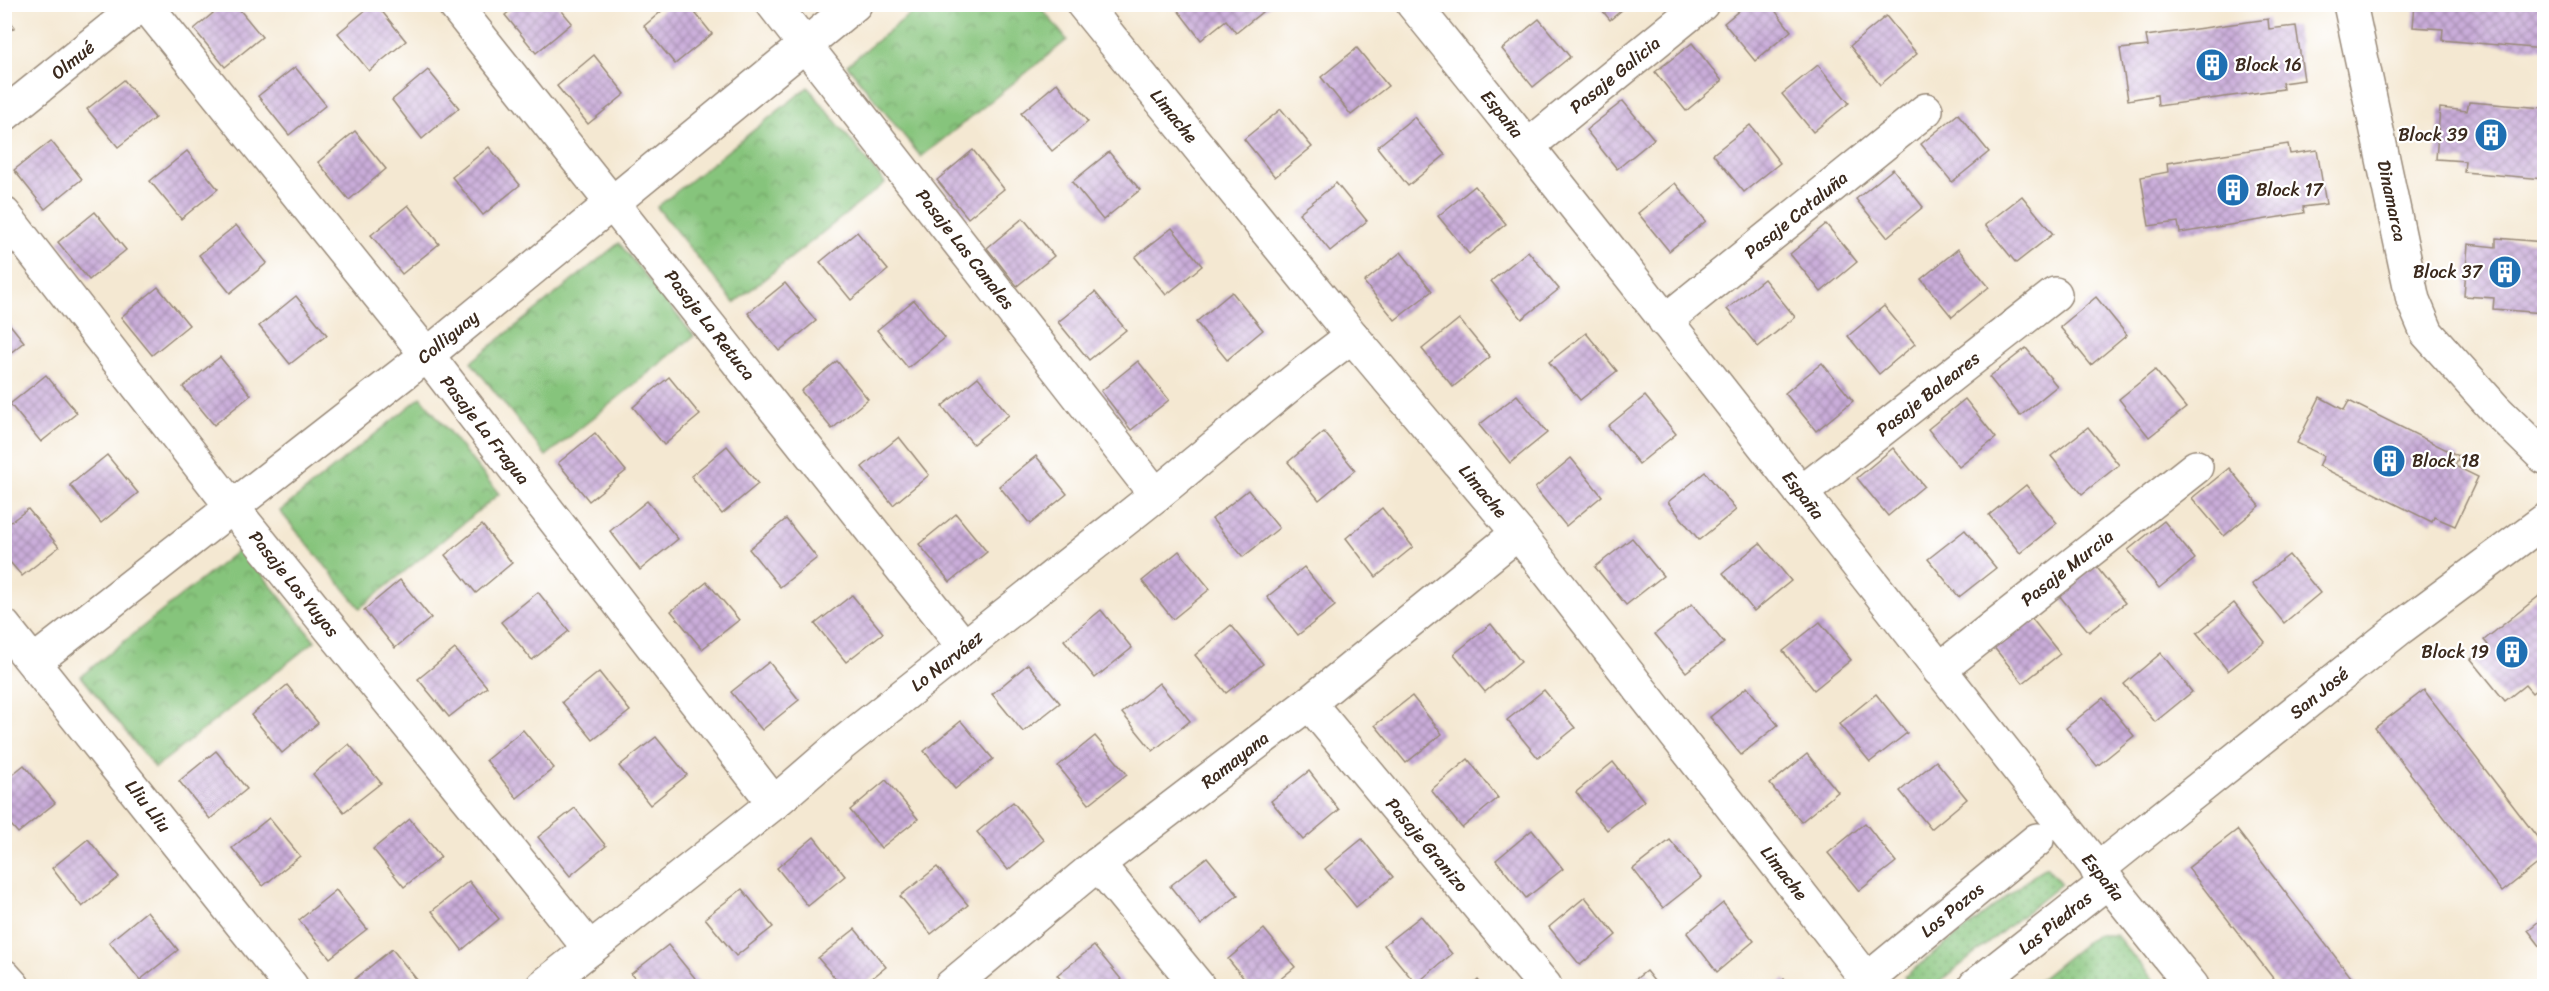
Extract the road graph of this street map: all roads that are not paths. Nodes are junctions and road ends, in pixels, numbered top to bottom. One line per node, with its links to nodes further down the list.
1 (143, 4): 11 (street, Olmué); 18 (street, Pasaje La Fragua)
2 (454, 4): 13 (street, Pasaje La Retuca)
3 (773, 4): 9 (street, Pasaje Las Canales)
4 (855, 4): 9 (street, Colliguay)
5 (1083, 4): 17 (street, Limache)
6 (1413, 4): 12 (street, España)
7 (1702, 4): 12 (street, Pasaje Galicia)
8 (2350, 4): 19 (street, Dinamarca)
9 (806, 43): 13 (street, Colliguay); 22 (street, Pasaje Las Canales)
10 (1926, 110): 16 (street, Pasaje Cataluña)
11 (4, 116)
12 (1528, 146): 16 (street, España)
13 (613, 202): 18 (street, Colliguay); 27 (street, Pasaje La Retuca)
14 (4, 214): 23 (street, Pasaje Los Yuyos)
15 (2055, 294): 21 (street, Pasaje Baleares)
16 (1665, 321): 21 (street, España)
17 (1352, 336): 22 (street, Lo Narváez); 25 (street, Limache)
18 (427, 355): 23 (street, Colliguay); 31 (street, Pasaje La Fragua)
19 (2544, 457)
20 (2196, 467): 29 (street, Pasaje Murcia)
21 (1801, 493): 29 (street, España)
22 (1156, 495): 27 (street, Lo Narváez)
23 (232, 507): 28 (street, Colliguay); 35 (street, Pasaje Los Yuyos)
24 (2544, 521): 34 (street, San José)
25 (1518, 533): 30 (street, Ramayana); 37 (street, Limache)
26 (4, 626): 28 (street, Lliu Lliu)
27 (964, 647): 31 (street, Lo Narváez)
28 (33, 662): 39 (street, Lliu Lliu)
29 (1938, 670): 34 (street, España)
30 (1309, 703): 33 (street, Ramayana); 43 (street, Pasaje Granizo)
31 (774, 803): 35 (street, Lo Narváez)
32 (2037, 840): 37 (street, Los Pozos)
33 (1098, 864): 41 (street, Ramayana); 42 (street)
34 (2102, 876): 44 (street, Las Piedras); 45 (street, España)
35 (590, 949): 40 (street, Lo Narváez)
36 (4, 976): 38 (street)
37 (1870, 983)
38 (13, 987)
39 (291, 987)
40 (543, 987)
41 (951, 987)
42 (1198, 987)
43 (1545, 987)
44 (1976, 987)
45 (2192, 987)

